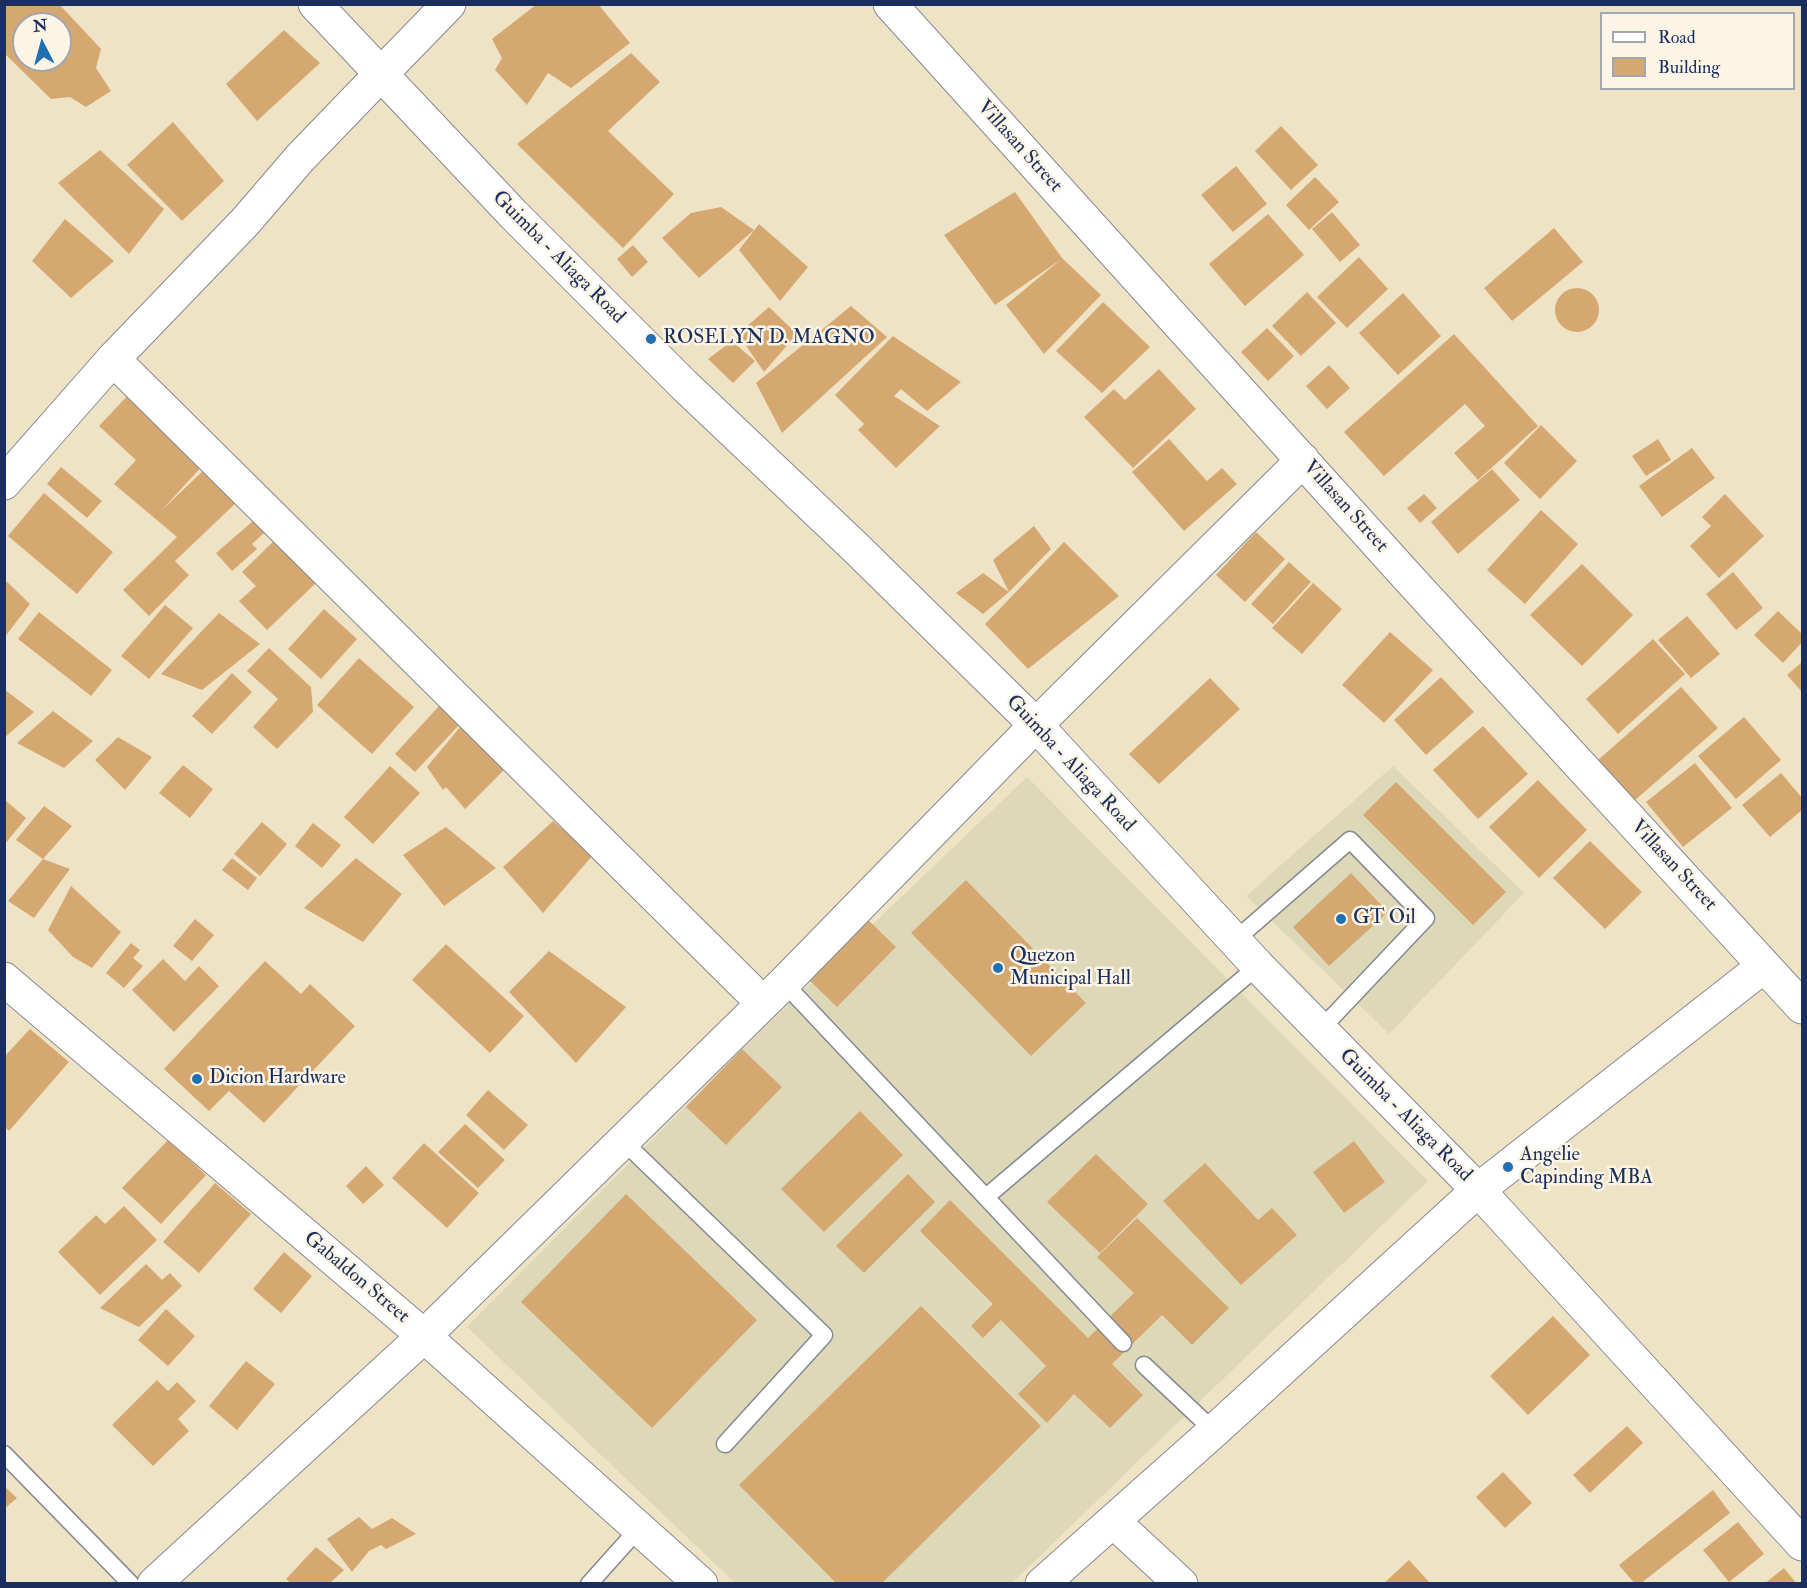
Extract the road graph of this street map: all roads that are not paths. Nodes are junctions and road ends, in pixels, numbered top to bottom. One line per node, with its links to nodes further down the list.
1 (315, 4): 4 (street, Guimba - Aliaga Road)
2 (449, 4): 4 (street)
3 (890, 4): 6 (street, Villasan Street)
4 (382, 73): 5 (street); 8 (street, Guimba - Aliaga Road)
5 (113, 359): 7 (street); 13 (street)
6 (1304, 460): 8 (street); 11 (street, Villasan Street)
7 (4, 483)
8 (1036, 725): 9 (street, Guimba - Aliaga Road); 13 (street)
9 (1234, 941): 10 (street, Guimba - Aliaga Road); 15 (lane)
10 (1258, 966): 15 (street, Guimba - Aliaga Road); 18 (lane)
11 (1764, 966): 14 (street, Villasan Street); 17 (street)
12 (4, 979): 19 (street, Gabaldon Street)
13 (773, 992): 16 (street); 18 (lane)
14 (1803, 1007)
15 (1320, 1030): 17 (street, Guimba - Aliaga Road)
16 (622, 1140): 19 (street); 23 (lane)
17 (1478, 1190): 22 (street); 27 (street, Guimba - Aliaga Road)
18 (986, 1197): 20 (lane)
19 (424, 1336): 26 (street, Gabaldon Street); 29 (street)
20 (1123, 1343)
21 (1144, 1365): 22 (lane)
22 (1214, 1431): 25 (street)
23 (725, 1444)
24 (4, 1454): 28 (lane)
25 (1113, 1521): 32 (street); 33 (street)
26 (640, 1527): 30 (lane); 31 (street, Gabaldon Street)
27 (1803, 1545)
28 (131, 1584)
29 (154, 1584)
30 (589, 1584)
31 (701, 1584)
32 (1042, 1584)
33 (1181, 1584)

